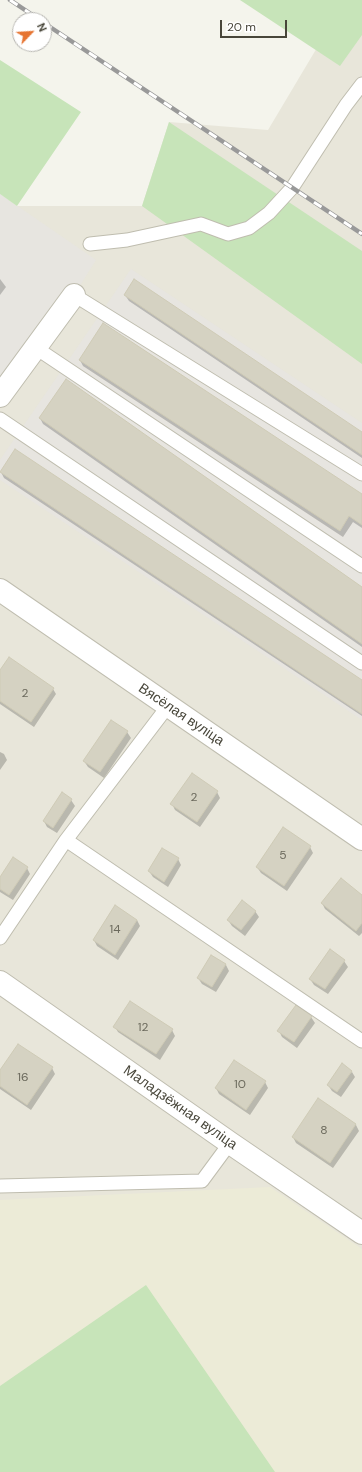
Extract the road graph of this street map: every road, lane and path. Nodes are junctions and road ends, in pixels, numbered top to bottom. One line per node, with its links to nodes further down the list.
1 (362, 84): 2 (lane)
2 (90, 244)
3 (74, 295): 4 (street); 7 (lane)
4 (36, 348): 5 (street); 8 (lane)
5 (0, 396)
6 (0, 419): 10 (lane)
7 (362, 474)
8 (362, 566)
9 (0, 590): 11 (street, Вясёлая вуліца)
10 (362, 662)
11 (168, 706): 12 (street, Вясёлая вуліца); 13 (lane)
12 (362, 839)
13 (66, 840): 14 (lane); 16 (lane)
14 (0, 938)
15 (0, 982): 17 (street, Маладзёжная вуліца)
16 (362, 1041)
17 (230, 1143): 18 (lane); 19 (street, Маладзёжная вуліца)
18 (0, 1186)
19 (362, 1233)

